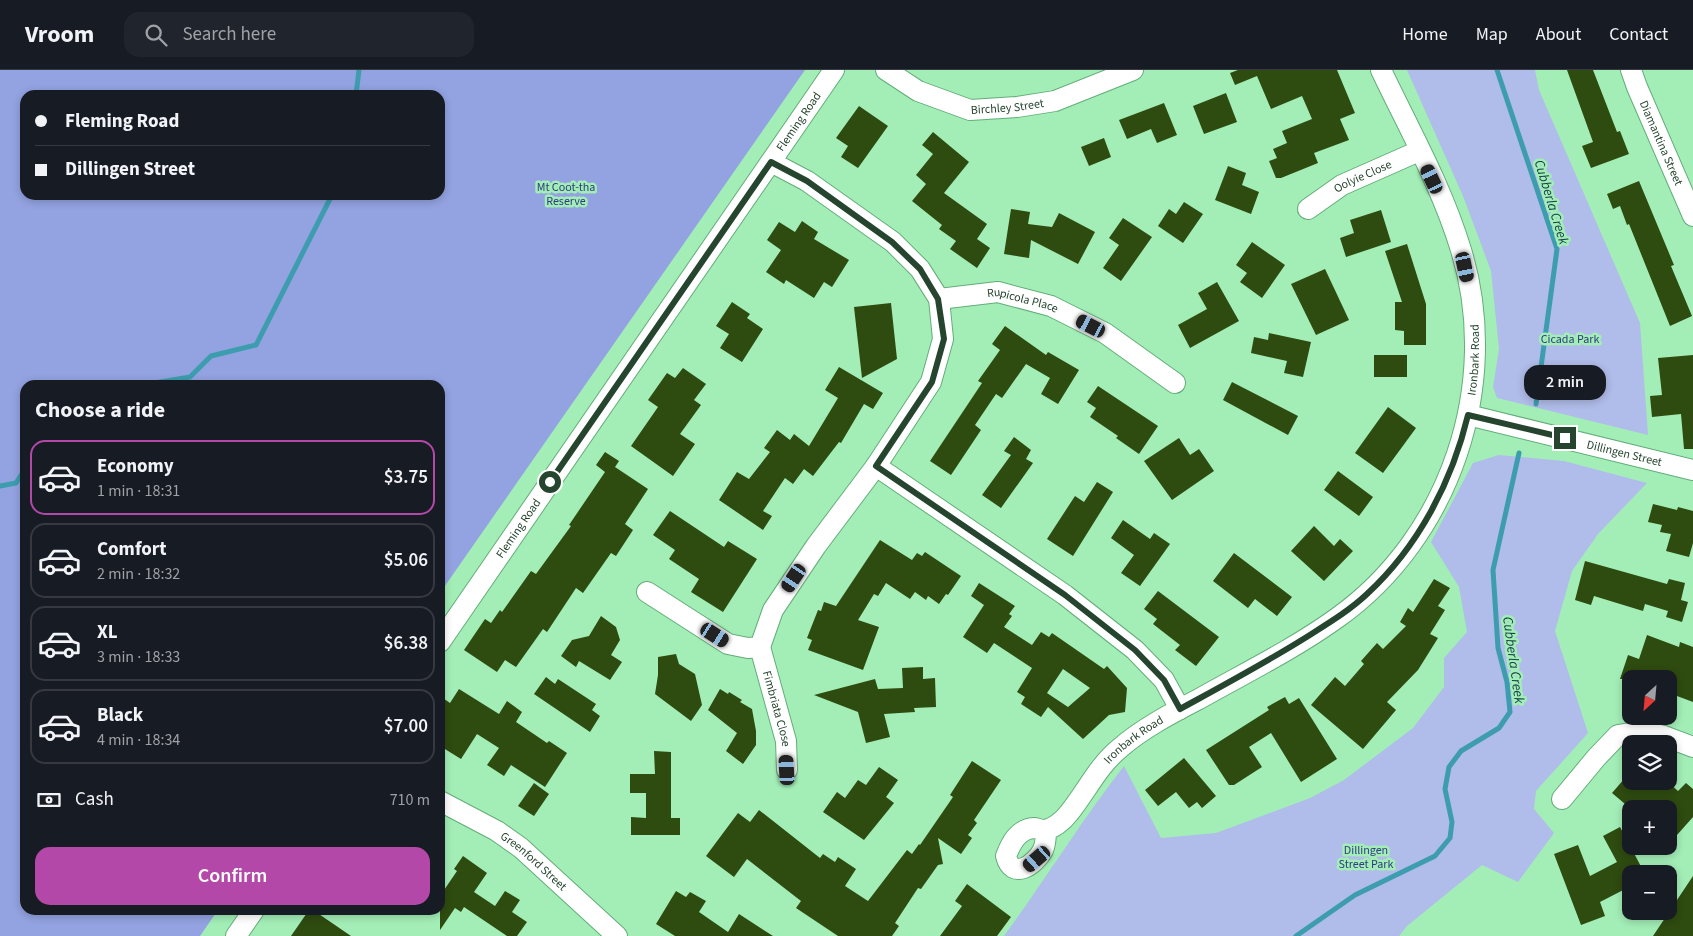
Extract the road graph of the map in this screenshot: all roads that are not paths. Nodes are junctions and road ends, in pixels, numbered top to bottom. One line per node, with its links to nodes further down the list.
1 (834, 70): 7 (street, Fleming Road)
2 (886, 70): 3 (street, Birchley Street)
3 (1133, 70)
4 (1381, 70): 6 (street, Ironbark Road)
5 (1631, 70): 8 (street, Diamantina Street)
6 (1419, 151): 9 (street, Oolyie Close); 12 (street, Ironbark Road)
7 (771, 162): 10 (street); 16 (street, Fleming Road)
8 (1690, 204)
9 (1308, 208)
10 (938, 299): 11 (street, Rupicola Place); 13 (street)
11 (1175, 383)
12 (1468, 415): 14 (street, Dillingen Street); 18 (street, Ironbark Road)
13 (876, 466): 17 (street); 18 (street)
14 (1693, 470)
15 (648, 592): 17 (street)
16 (445, 635)
17 (760, 647): 20 (street, Fimbriata Close)
18 (1180, 709): 23 (street, Ironbark Road)
19 (1693, 748): 21 (street)
20 (787, 770)
21 (1562, 799)
22 (445, 805): 26 (street, Greenford Street)
23 (1046, 830)
24 (251, 915): 25 (street)
25 (236, 936)
26 (617, 936)

